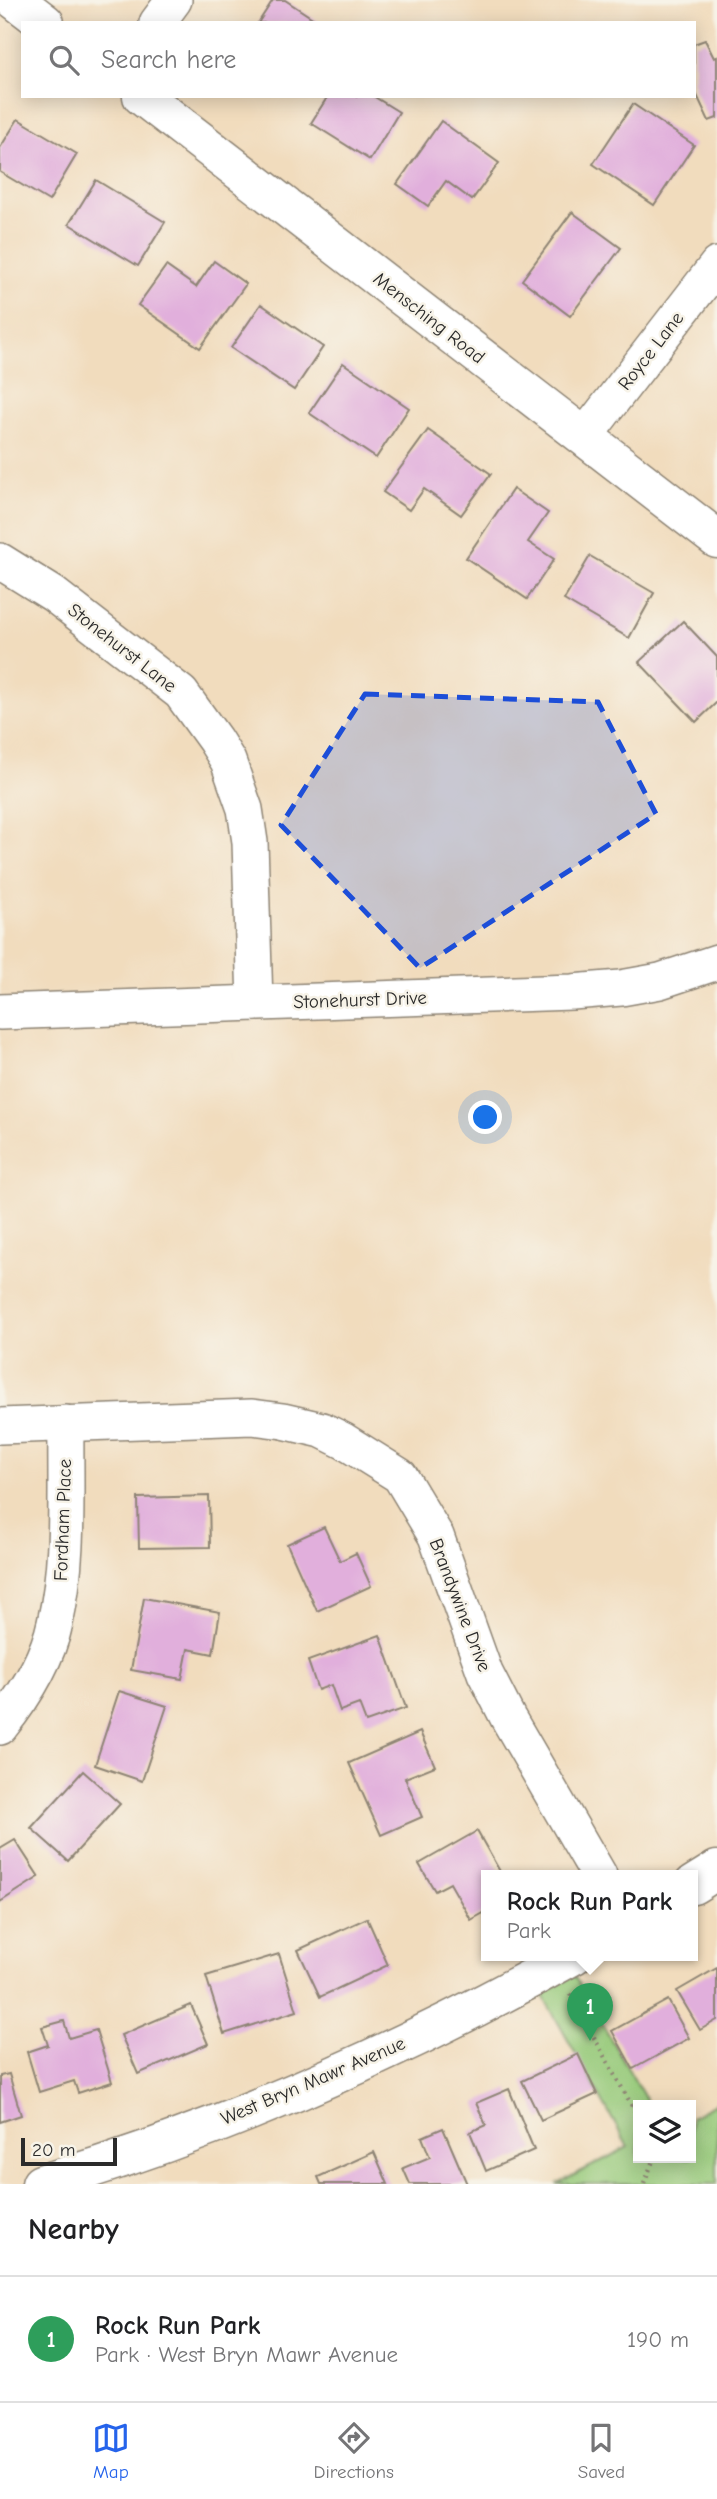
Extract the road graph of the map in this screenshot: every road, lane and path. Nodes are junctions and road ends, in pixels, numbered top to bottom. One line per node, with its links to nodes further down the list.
1 (15, 0): 3 (street)
2 (174, 0): 4 (street)
3 (42, 21)
4 (158, 21)
5 (145, 98): 7 (street, Mensching Road)
6 (717, 265): 7 (street, Royce Lane)
7 (584, 437): 8 (street, Mensching Road)
8 (717, 539)
9 (0, 561): 11 (street, Stonehurst Lane)
10 (717, 962): 11 (street, Stonehurst Drive)
11 (255, 1003): 12 (street, Stonehurst Drive)
12 (0, 1012)
13 (66, 1423): 14 (street, Brandywine Drive); 15 (street, Fordham Place); 16 (street, Brandywine Drive)
14 (0, 1426)
15 (0, 1727)
16 (596, 1870)
17 (717, 1870): 18 (street)
18 (698, 1882)
19 (562, 1961): 23 (street, West Bryn Mawr Avenue)
20 (564, 1961): 21 (path)
21 (633, 2106)
22 (652, 2163): 24 (path)
23 (41, 2184)
24 (643, 2184)

